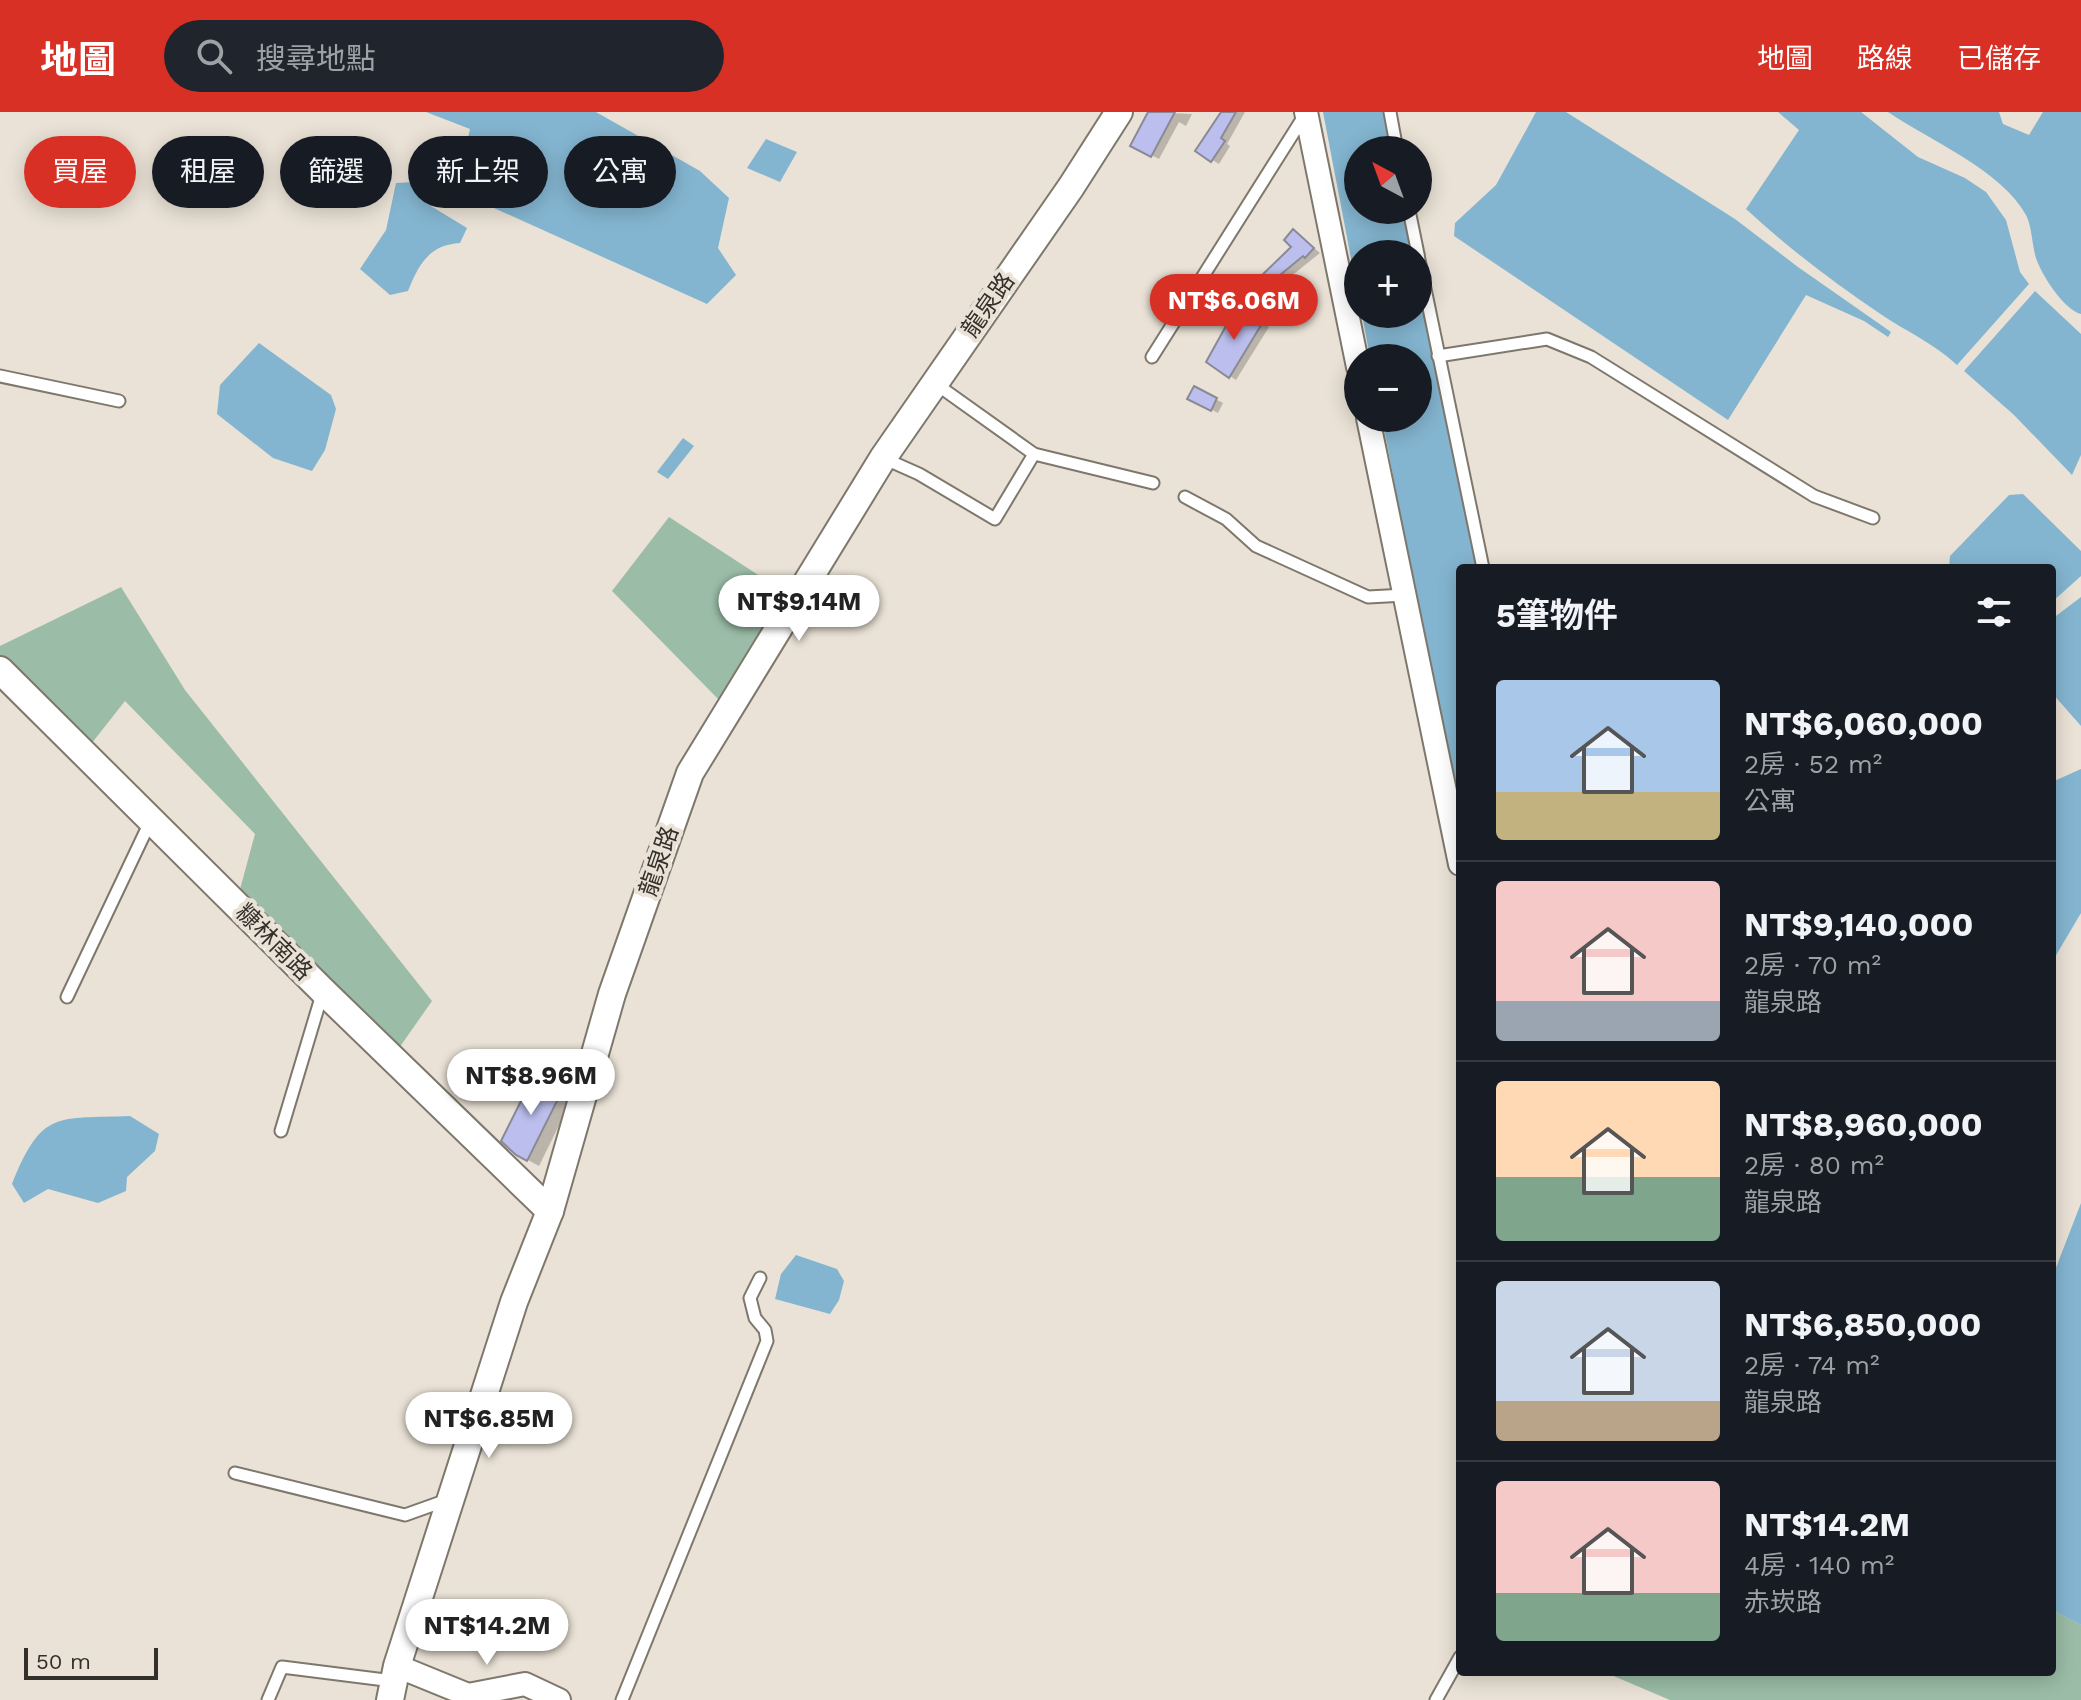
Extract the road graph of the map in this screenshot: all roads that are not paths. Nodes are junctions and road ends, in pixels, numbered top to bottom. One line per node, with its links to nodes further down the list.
1 (1119, 112): 10 (street, 龍泉路)
2 (1306, 112): 6 (street); 8 (lane)
3 (1390, 112): 4 (lane)
4 (1394, 136)
5 (1432, 325): 7 (lane)
6 (1353, 344)
7 (1438, 356): 17 (lane); 18 (lane)
8 (1152, 357)
9 (0, 376): 11 (lane)
10 (934, 383): 13 (lane); 14 (street, 龍泉路)
11 (119, 401)
12 (1371, 432): 19 (street)
13 (1034, 454): 14 (lane); 15 (lane)
14 (883, 458): 26 (street, 龍泉路)
15 (1153, 483)
16 (1185, 497): 19 (lane)
17 (1873, 518)
18 (1482, 564)
19 (1405, 595): 22 (street)
20 (0, 670): 21 (street, 糠林南路)
21 (151, 820): 23 (street, 糠林南路); 24 (lane)
22 (1456, 844)
23 (323, 991): 25 (lane); 26 (street, 糠林南路)
24 (67, 997)
25 (281, 1131)
26 (550, 1211): 29 (street, 龍泉路)
27 (760, 1278): 34 (lane)
28 (235, 1473): 29 (lane)
29 (450, 1499): 31 (street, 龍泉路)
30 (1456, 1664): 35 (lane)
31 (394, 1682): 32 (lane); 33 (street)
32 (268, 1700)
33 (559, 1700)
34 (622, 1700)
35 (1436, 1700)

